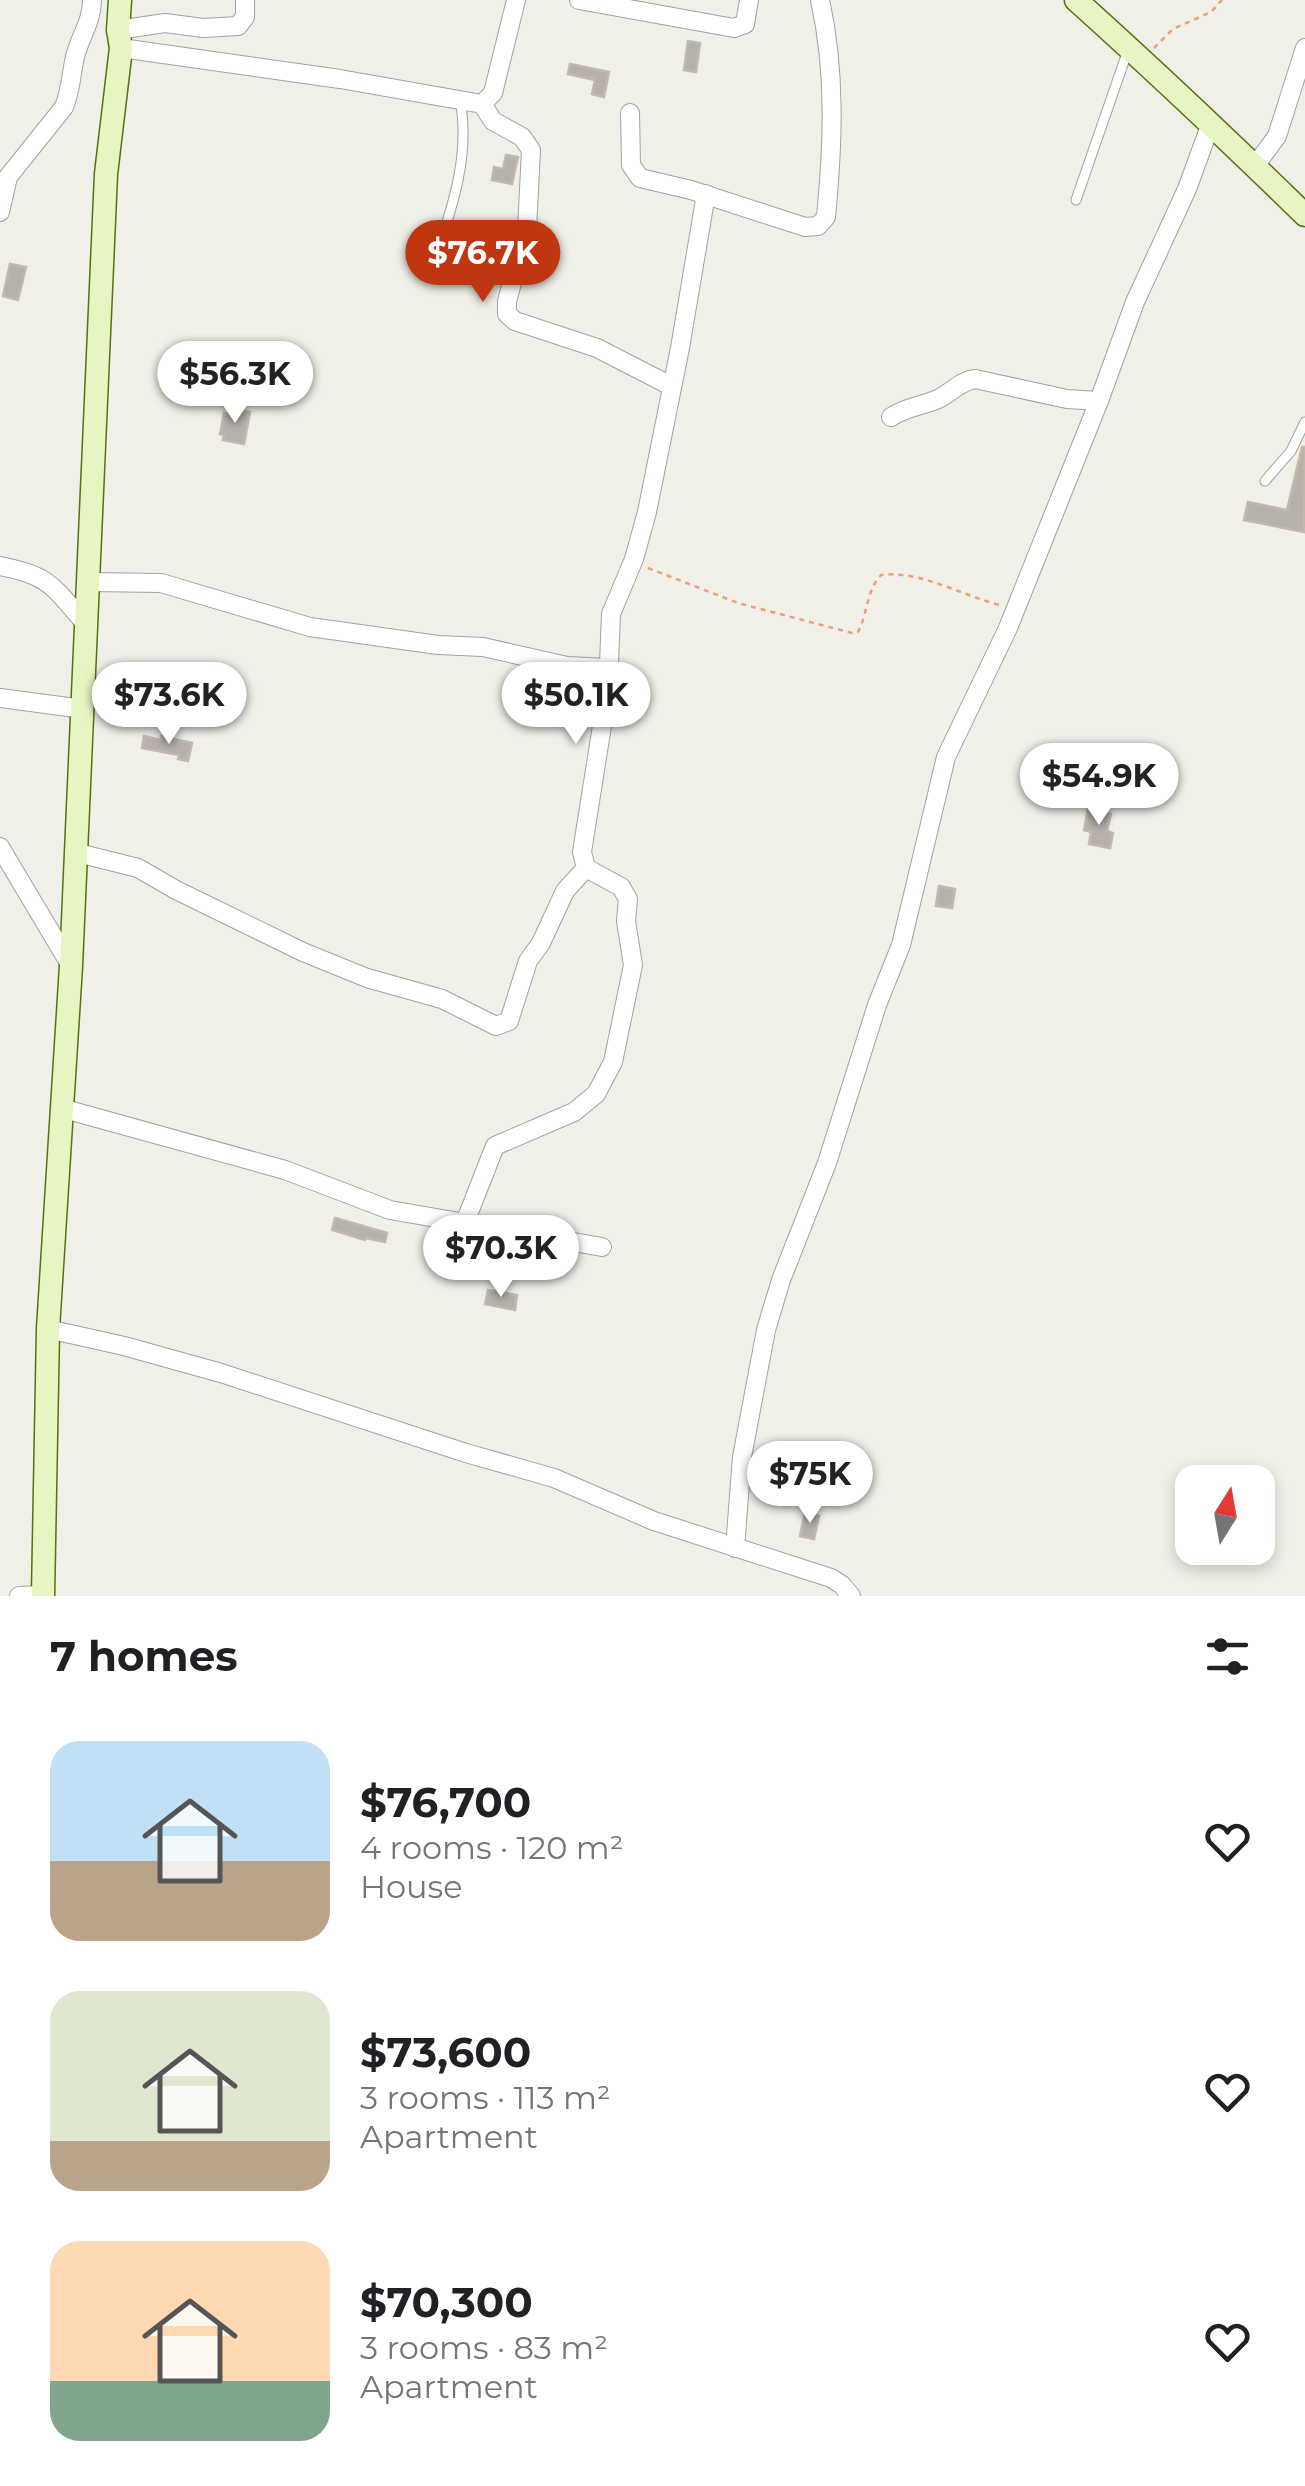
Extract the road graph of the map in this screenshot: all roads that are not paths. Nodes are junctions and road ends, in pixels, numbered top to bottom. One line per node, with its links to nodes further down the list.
1 (92, 0): 19 (street)
2 (120, 0): 9 (main road)
3 (245, 0): 9 (street)
4 (516, 0): 13 (street)
5 (579, 0): 6 (street)
6 (750, 0)
7 (820, 0): 17 (street)
8 (1076, 0): 11 (main road)
9 (120, 39): 12 (street); 28 (main road)
10 (1305, 48): 16 (street)
11 (1135, 53): 15 (main road); 18 (lane)
12 (460, 100): 13 (street); 21 (lane)
13 (482, 104): 22 (street)
14 (630, 112): 17 (street)
15 (1210, 126): 16 (main road); 23 (street)
16 (1255, 166): 20 (main road)
17 (706, 194): 22 (street)
18 (1076, 200)
19 (0, 212)
20 (1305, 215)
21 (437, 251)
22 (671, 386): 30 (street)
23 (1099, 401): 24 (street); 41 (street)
24 (890, 418)
25 (1305, 422): 26 (lane)
26 (1265, 482)
27 (0, 566): 29 (street)
28 (90, 582): 29 (main road); 30 (street)
29 (86, 623): 32 (main road)
30 (607, 668): 35 (street)
31 (0, 698): 32 (street)
32 (82, 709): 34 (main road)
33 (0, 846): 36 (street)
34 (74, 852): 35 (street); 36 (main road)
35 (586, 868): 38 (street)
36 (71, 966): 37 (main road)
37 (62, 1108): 38 (street); 40 (main road)
38 (464, 1225): 39 (street)
39 (602, 1247)
40 (48, 1330): 41 (street); 42 (main road)
41 (735, 1548): 44 (street)
42 (43, 1595): 43 (street)
43 (19, 1596)
44 (852, 1596)

